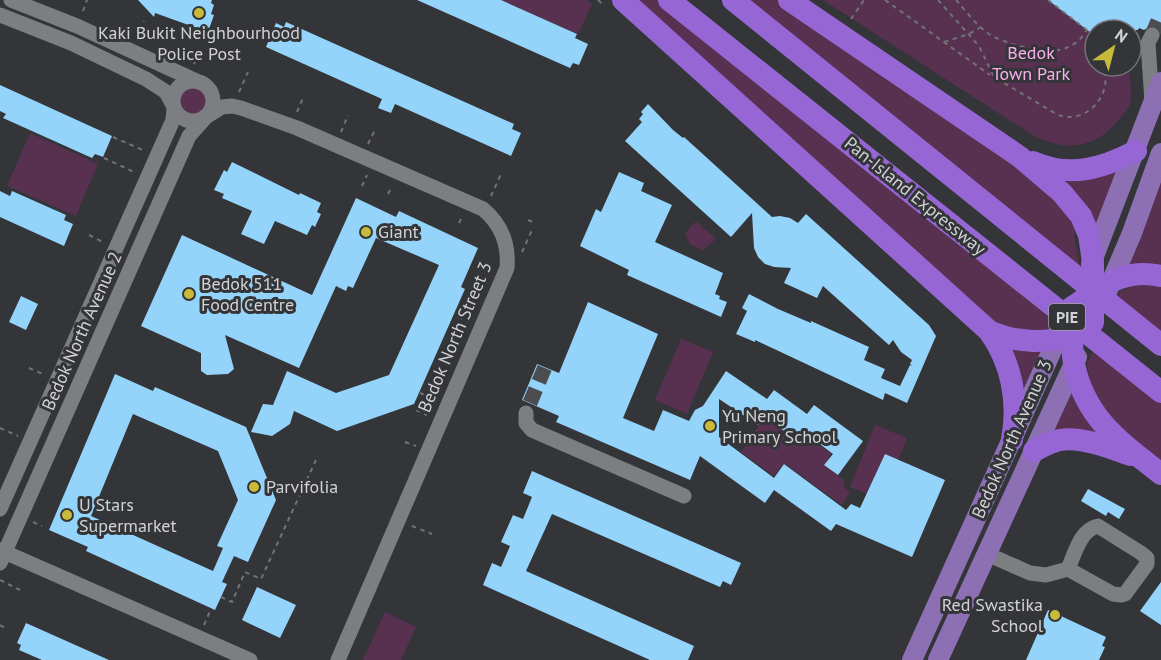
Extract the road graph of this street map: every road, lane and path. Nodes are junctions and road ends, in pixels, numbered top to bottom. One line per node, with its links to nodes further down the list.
1 (11, 0): 26 (street)
2 (87, 0): 12 (path)
3 (623, 0): 66 (highway)
4 (669, 0): 74 (highway, Pan-Island Expressway / PIE)
5 (733, 0): 68 (highway, PIE)
6 (789, 0): 42 (highway)
7 (864, 0): 15 (path)
8 (885, 0): 20 (path)
9 (938, 0): 18 (path)
10 (956, 0): 16 (path)
11 (1048, 0): 16 (path)
12 (84, 8)
13 (0, 15): 31 (street)
14 (144, 21): 17 (path)
15 (850, 21)
16 (981, 27): 18 (path)
17 (138, 32)
18 (969, 34): 20 (path); 24 (path)
19 (1152, 35): 30 (street)
20 (944, 42): 24 (path)
21 (200, 50): 22 (path)
22 (195, 62)
23 (248, 72): 28 (path)
24 (994, 77): 25 (path)
25 (1106, 78)
26 (201, 82): 31 (street); 34 (street)
27 (1161, 82): 30 (main road)
28 (239, 92)
29 (303, 98): 32 (path)
30 (1152, 105): 40 (main road)
31 (174, 107): 34 (street); 89 (street, Bedok North Avenue 2)
32 (297, 110)
33 (348, 116): 35 (path)
34 (205, 117): 90 (street, Bedok North Street 3); 93 (street, Bedok North Avenue 2)
35 (343, 127)
36 (376, 128): 38 (path)
37 (113, 136): 39 (path)
38 (369, 143)
39 (143, 150)
40 (1136, 151): 42 (highway); 57 (main road)
41 (1161, 153): 59 (main road)
42 (1020, 157): 57 (highway)
43 (104, 158): 44 (path)
44 (134, 172)
45 (367, 174): 47 (path)
46 (501, 174): 49 (path)
47 (362, 186)
48 (391, 188): 50 (path)
49 (492, 192)
50 (388, 194)
51 (462, 217): 53 (path)
52 (528, 220): 54 (path)
53 (459, 223)
54 (535, 223)
55 (89, 235): 56 (path)
56 (106, 243)
57 (1093, 262): 59 (highway); 62 (main road)
58 (1161, 276): 59 (highway)
59 (1102, 288): 62 (highway); 65 (highway)
60 (471, 291): 61 (path)
61 (481, 296)
62 (1071, 308): 67 (highway)
63 (458, 317): 64 (path)
64 (469, 322)
65 (1093, 322): 67 (highway); 71 (main road, Bedok North Avenue 3)
66 (989, 331): 67 (highway); 82 (highway)
67 (1065, 336): 71 (highway); 82 (main road, Bedok North Avenue 3)
68 (1161, 345)
69 (440, 351): 70 (path)
70 (446, 354)
71 (1074, 363): 85 (main road, Bedok North Avenue 3); 87 (highway)
72 (29, 369): 73 (path)
73 (45, 376)
74 (1161, 392)
75 (420, 393): 76 (path)
76 (427, 396)
77 (416, 410): 79 (path)
78 (526, 413): 88 (street)
79 (429, 415)
80 (0, 428): 81 (path)
81 (16, 436)
82 (1011, 440): 104 (main road, Bedok North Avenue 3)
83 (405, 442): 84 (path)
84 (416, 446)
85 (1034, 452): 87 (highway); 92 (main road, Bedok North Avenue 3)
86 (316, 460): 97 (path)
87 (1154, 468)
88 (684, 496)
89 (0, 508)
90 (398, 520): 91 (path); 103 (street, Bedok North Street 3)
91 (432, 534)
92 (987, 554): 94 (street); 105 (main road, Bedok North Avenue 3)
93 (2, 555): 102 (street)
94 (1068, 569): 94 (street)
95 (0, 580): 96 (path)
96 (20, 590)
97 (221, 597)
98 (211, 609): 101 (path)
99 (0, 625): 100 (path)
100 (5, 628)
101 (202, 630)
102 (250, 660)
103 (338, 660)
104 (912, 660)
105 (938, 660)

